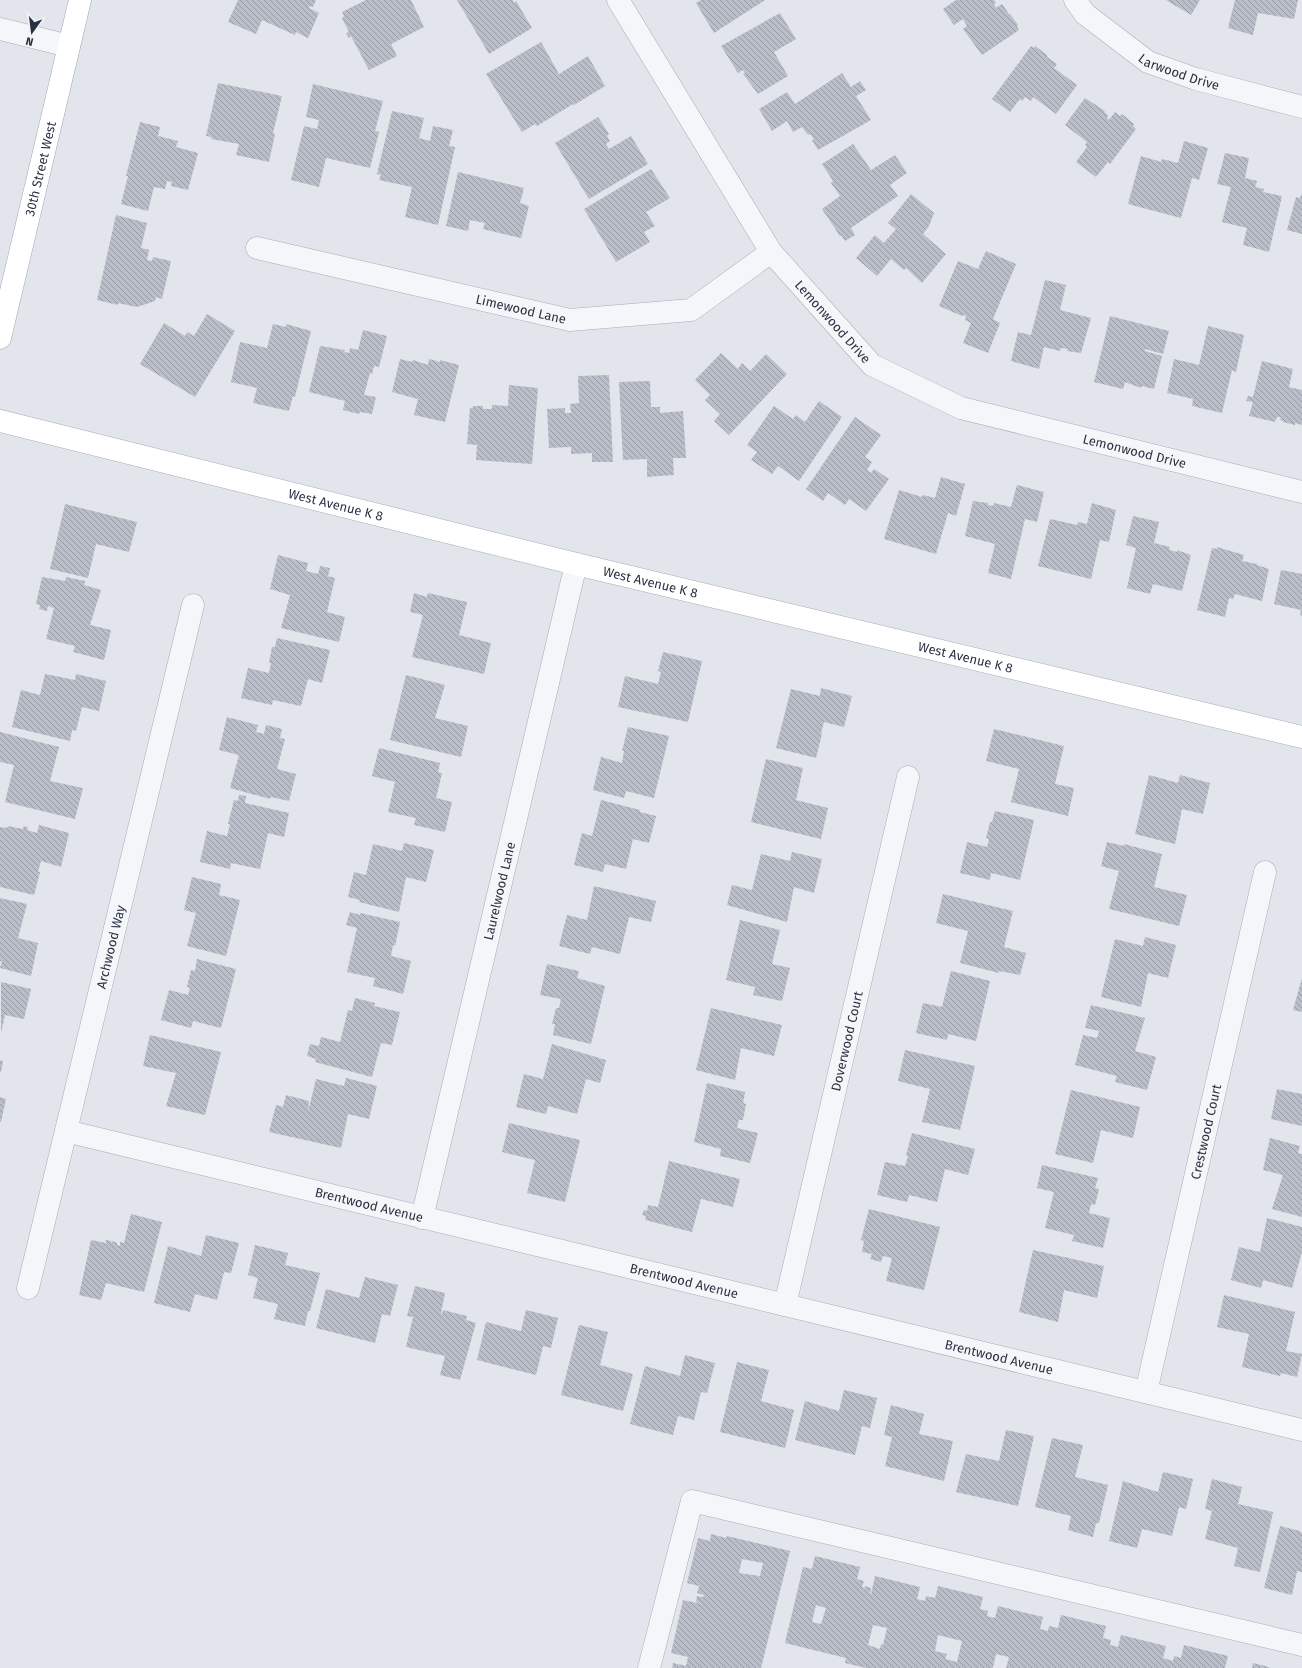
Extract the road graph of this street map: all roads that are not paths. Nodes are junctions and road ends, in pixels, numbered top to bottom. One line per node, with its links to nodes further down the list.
1 (80, 0): 5 (street, 30th Street West)
2 (618, 0): 8 (street, Lemonwood Drive)
3 (1075, 0): 6 (street, Larwood Drive)
4 (0, 28): 5 (street)
5 (69, 46): 9 (street, 30th Street West)
6 (1302, 107)
7 (258, 248): 8 (street, Limewood Lane)
8 (771, 252): 11 (street, Lemonwood Drive)
9 (0, 338)
10 (0, 421): 12 (street, West Avenue K 8)
11 (1302, 492)
12 (576, 564): 14 (street, West Avenue K 8); 18 (street, Laurelwood Lane)
13 (193, 605): 17 (street, Archwood Way)
14 (1302, 737)
15 (908, 777): 20 (street, Doverwood Court)
16 (1265, 872): 21 (street, Crestwood Court)
17 (66, 1131): 18 (street, Brentwood Avenue); 19 (street, Archwood Way)
18 (422, 1218): 20 (street, Brentwood Avenue)
19 (28, 1288)
20 (785, 1305): 21 (street, Brentwood Avenue)
21 (1146, 1392): 22 (street, Brentwood Avenue)
22 (1302, 1430)
23 (1302, 1645): 24 (street)
24 (649, 1668)

